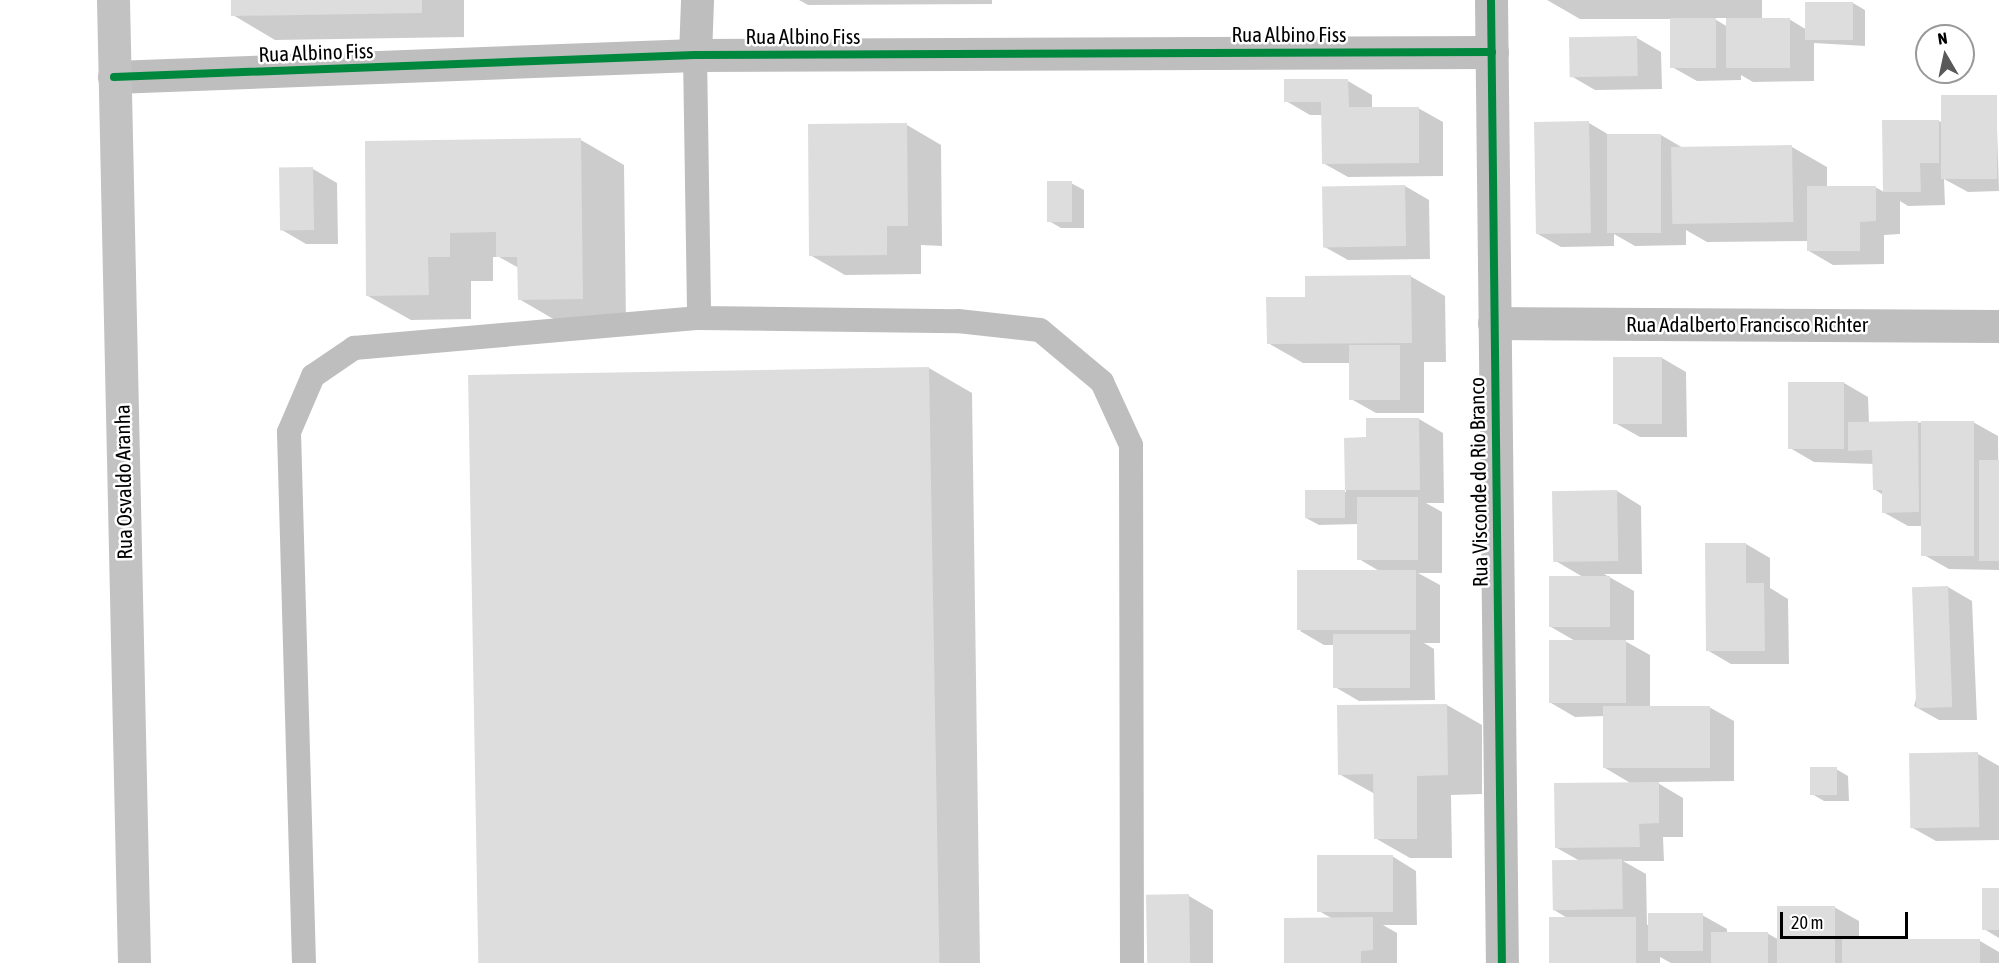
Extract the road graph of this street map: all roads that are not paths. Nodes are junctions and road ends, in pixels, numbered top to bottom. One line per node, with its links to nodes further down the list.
1 (113, 0): 6 (main road, Rua Osvaldo Aranha)
2 (696, 0): 5 (street)
3 (1491, 0): 4 (street, Rua Visconde do Rio Branco)
4 (1492, 52): 5 (street, Rua Albino Fiss); 8 (street, Rua Visconde do Rio Branco)
5 (695, 55): 6 (street, Rua Albino Fiss); 7 (lane)
6 (114, 77): 10 (main road, Rua Osvaldo Aranha)
7 (699, 318): 11 (lane); 12 (lane)
8 (1494, 323): 9 (street, Rua Adalberto Francisco Richter); 13 (street, Rua Visconde do Rio Branco)
9 (1999, 326)
10 (134, 963)
11 (304, 963)
12 (1132, 963)
13 (1502, 963)

